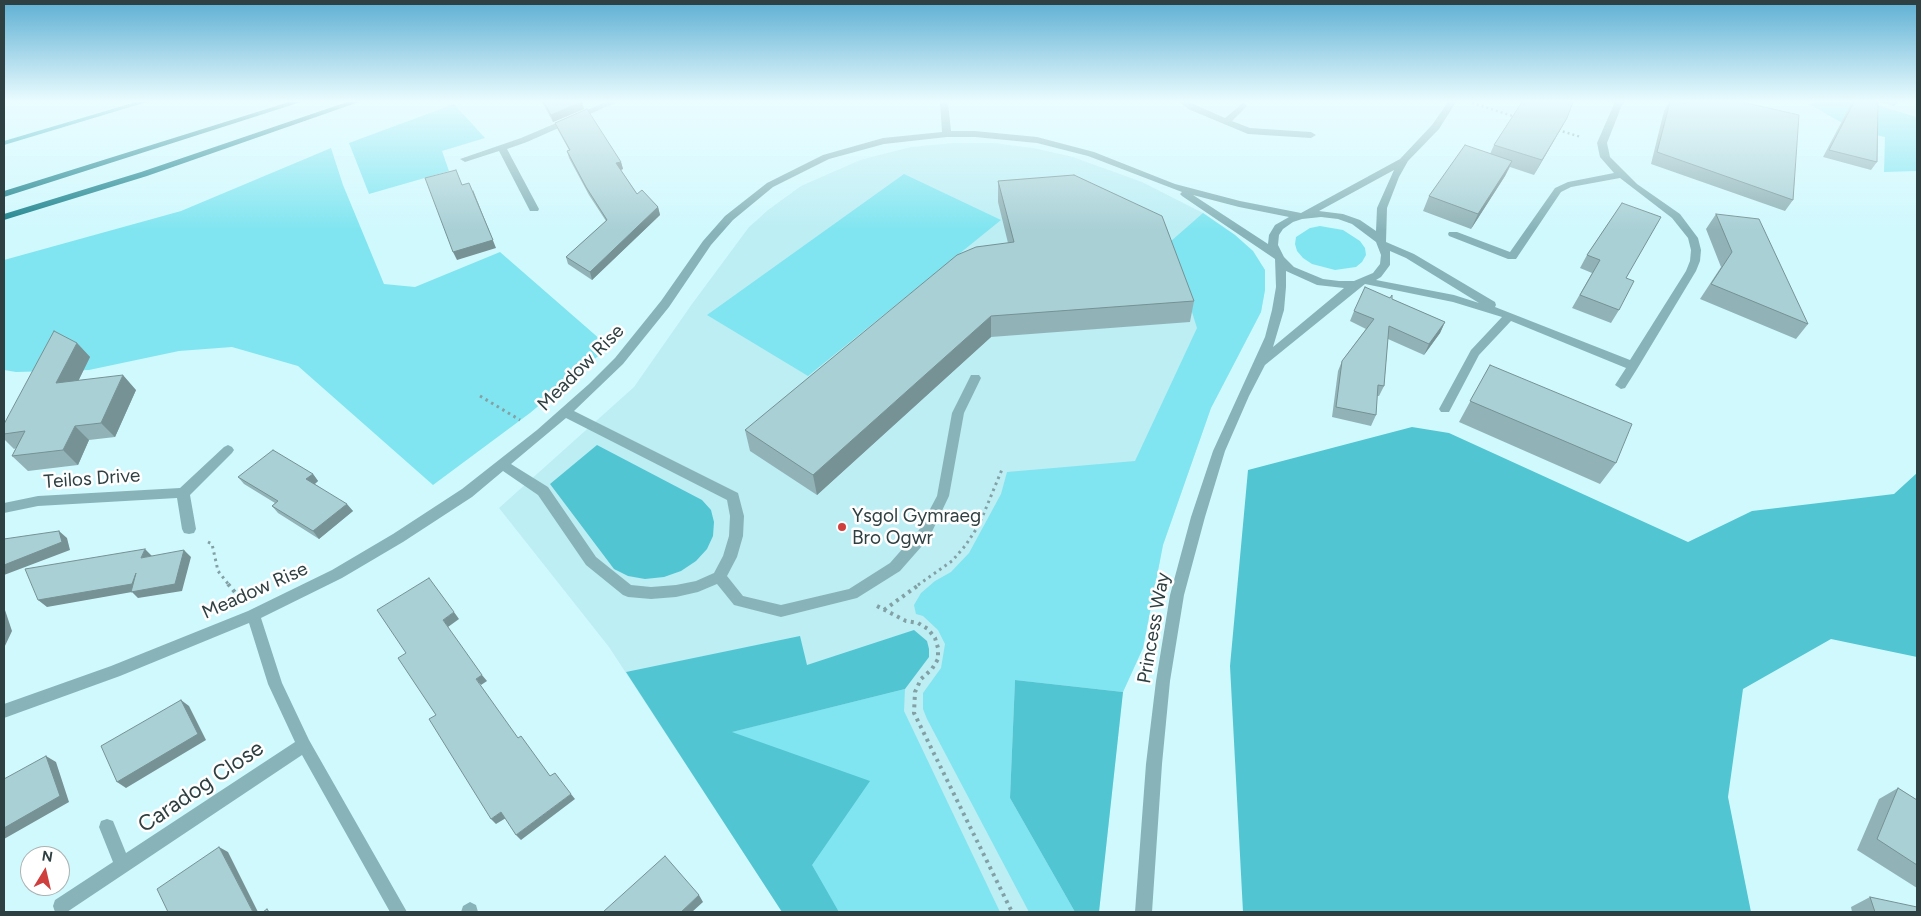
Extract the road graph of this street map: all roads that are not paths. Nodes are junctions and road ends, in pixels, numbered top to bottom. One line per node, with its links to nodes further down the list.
1 (161, 145): 13 (main road)
2 (230, 145): 16 (main road)
3 (510, 145): 8 (street)
4 (870, 145): 27 (street, Meadow Rise)
5 (1058, 145): 12 (street, Meadow Rise)
6 (1419, 145): 10 (street, Princess Way)
7 (1602, 145): 11 (street)
8 (502, 148): 9 (street); 14 (street)
9 (465, 159)
10 (1404, 160): 15 (street, Princess Way); 18 (street, Princess Way)
11 (1620, 175): 17 (street); 23 (street)
12 (1172, 186): 15 (street, Meadow Rise); 19 (street, Meadow Rise)
13 (4, 194)
14 (534, 209)
15 (1302, 215): 18 (street, Princess Way); 19 (street, Princess Way)
16 (4, 216)
17 (1453, 234)
18 (1382, 243): 20 (street, Princess Way); 21 (street)
19 (1278, 257): 20 (street); 22 (street, Princess Way)
20 (1361, 282): 21 (street); 22 (street, Princess Way)
21 (1507, 315): 23 (street); 26 (street)
22 (1260, 364): 41 (street, Princess Way)
23 (1633, 366): 25 (street)
24 (976, 378): 33 (street)
25 (1621, 386)
26 (1445, 409)
27 (565, 412): 29 (street, Meadow Rise); 33 (street)
28 (228, 450): 30 (street)
29 (503, 465): 33 (street); 34 (street, Meadow Rise)
30 (182, 493): 31 (street, Teilos Drive); 32 (street)
31 (4, 508)
32 (189, 529)
33 (719, 577)
34 (253, 615): 35 (street, Meadow Rise); 36 (street)
35 (4, 711)
36 (304, 746): 38 (street, Caradog Close); 40 (street)
37 (107, 828): 38 (street)
38 (123, 865): 39 (street, Caradog Close)
39 (61, 906)
40 (398, 912)
41 (1143, 912)

